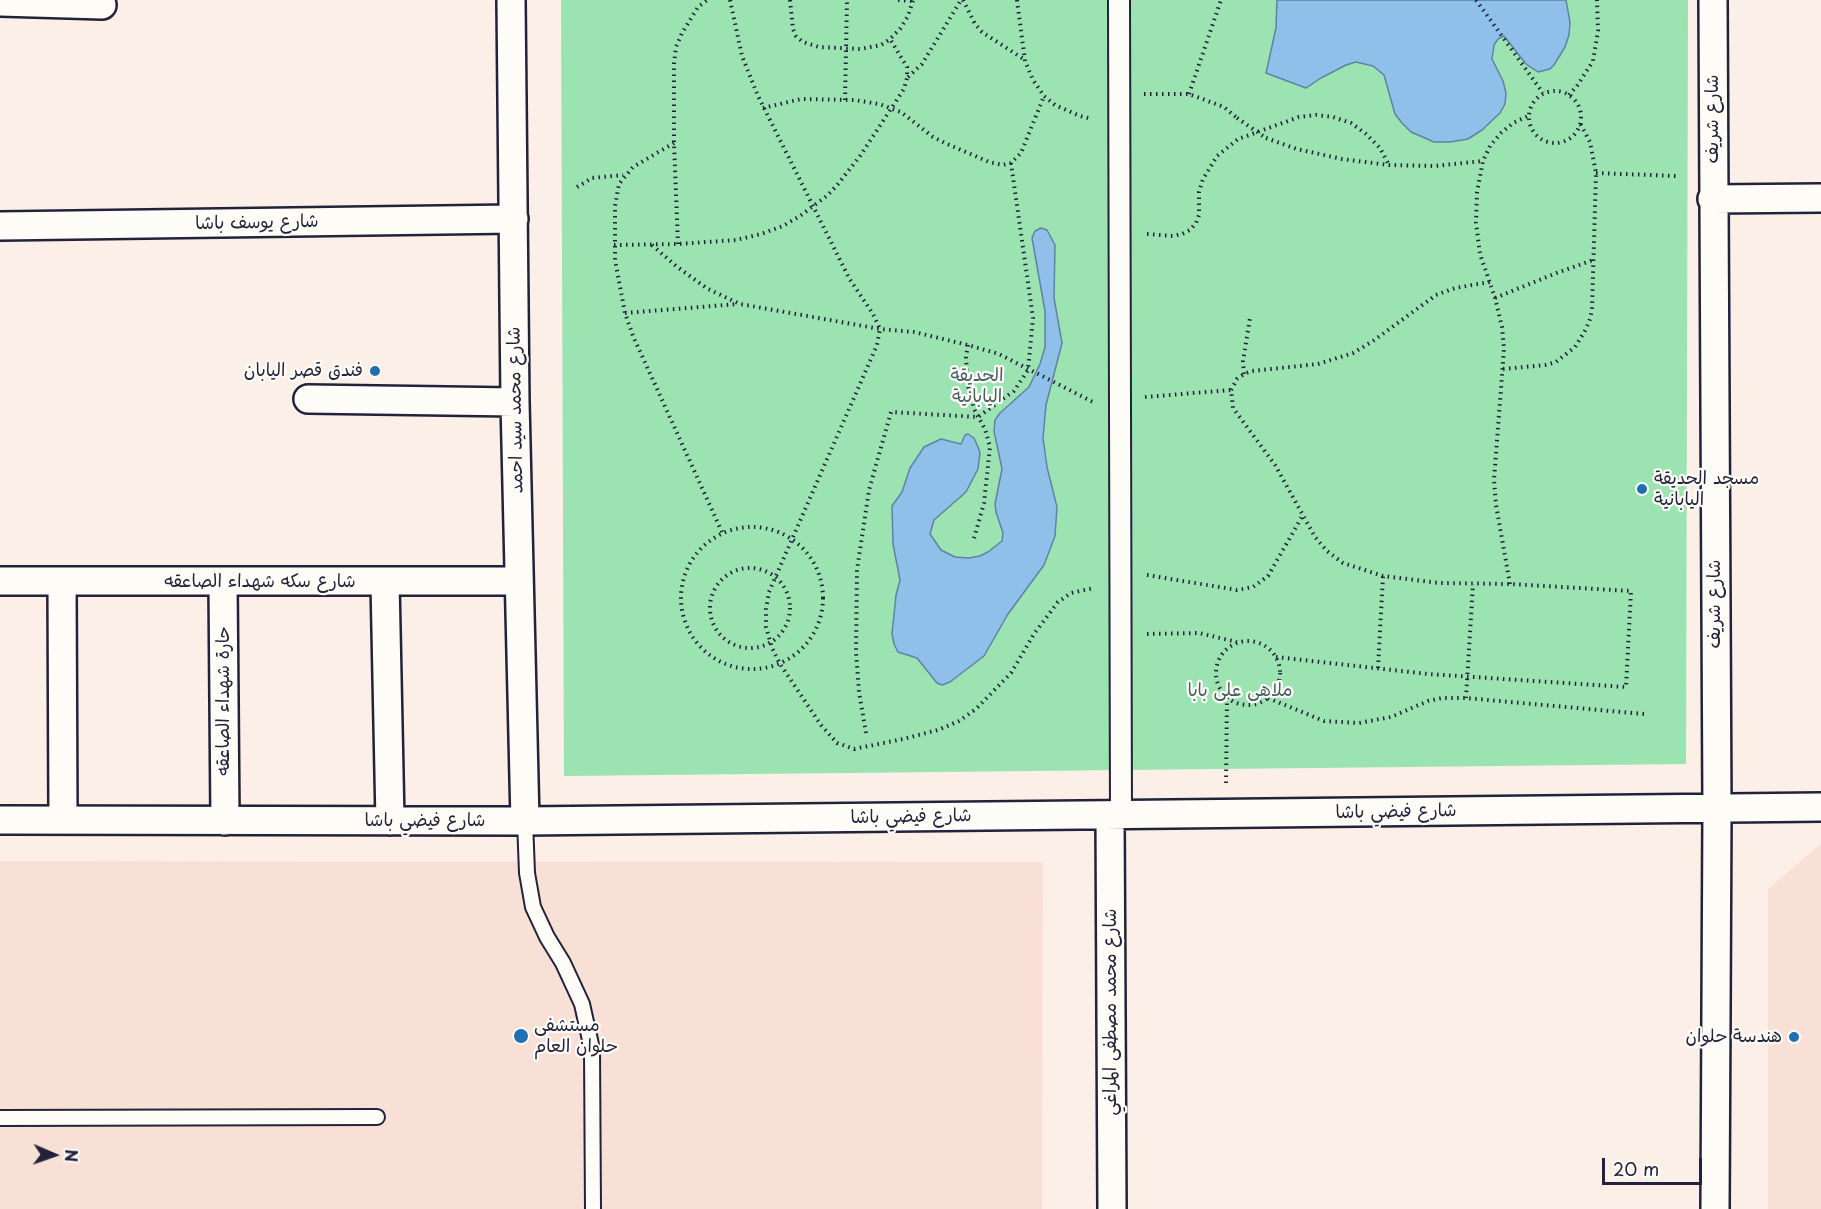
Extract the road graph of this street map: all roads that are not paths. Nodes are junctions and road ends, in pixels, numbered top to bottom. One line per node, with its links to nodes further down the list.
1 (511, 0): 8 (street, شارع محمد سيد احمد)
2 (1119, 0): 19 (street)
3 (1713, 0): 7 (street, شارع شريف)
4 (0, 2): 5 (street)
5 (102, 5)
6 (1821, 198): 7 (street)
7 (1712, 199): 18 (street, شارع شريف)
8 (513, 219): 9 (street, شارع يوسف باشا); 11 (street, شارع محمد سيد احمد)
9 (0, 226)
10 (308, 399): 11 (street)
11 (515, 402): 13 (street, شارع محمد سيد احمد)
12 (0, 581): 14 (street, شارع سكه شهداء الصاعقه)
13 (519, 581): 16 (street, شارع سكه شهداء الصاعقه); 22 (street, شارع محمد سيد احمد)
14 (62, 582): 15 (street, شارع سكه شهداء الصاعقه); 21 (street)
15 (223, 582): 16 (street, شارع سكه شهداء الصاعقه); 23 (street, حارة شهداء الصاعقه)
16 (385, 582): 24 (street)
17 (1821, 807): 18 (street, شارع فيضي باشا)
18 (1717, 809): 19 (street, شارع فيضي باشا); 29 (street, شارع شريف)
19 (1116, 815): 22 (street, شارع فيضي باشا); 28 (street, شارع محمد مصطفى المراغي)
20 (0, 820): 21 (street, شارع فيضي باشا)
21 (63, 820): 23 (street, شارع فيضي باشا)
22 (525, 820): 24 (street, شارع فيضي باشا); 27 (lane)
23 (225, 821): 24 (street, شارع فيضي باشا)
24 (390, 821)
25 (377, 1117): 26 (lane)
26 (0, 1118)
27 (593, 1209)
28 (1112, 1209)
29 (1715, 1209)

